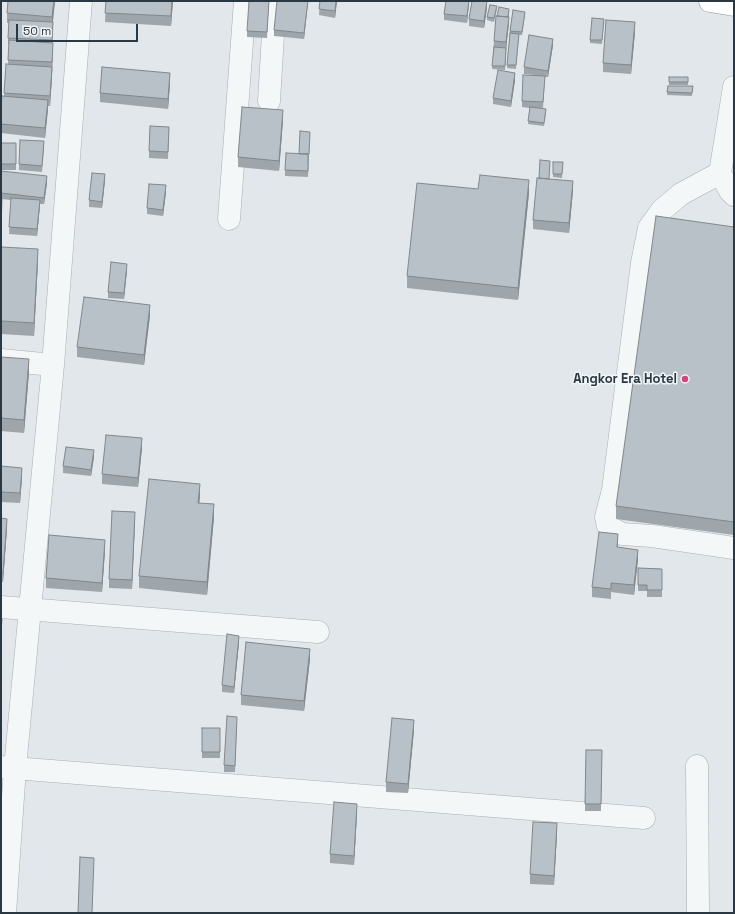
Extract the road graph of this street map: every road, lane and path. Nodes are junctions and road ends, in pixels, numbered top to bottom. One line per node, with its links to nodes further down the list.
1 (81, 1): 12 (street)
2 (245, 1): 10 (street)
3 (275, 1): 7 (street)
4 (710, 1): 5 (highway)
5 (734, 5)
6 (734, 87): 8 (street)
7 (269, 101)
8 (720, 173): 9 (street); 13 (street)
9 (734, 194)
10 (229, 219)
11 (1, 360): 12 (street)
12 (53, 365): 15 (street)
13 (734, 548)
14 (1, 607): 15 (street)
15 (30, 609): 16 (street); 18 (street)
16 (318, 632)
17 (697, 766): 21 (street)
18 (8, 767): 19 (street); 20 (street)
19 (644, 818)
20 (5, 913)
21 (698, 913)

